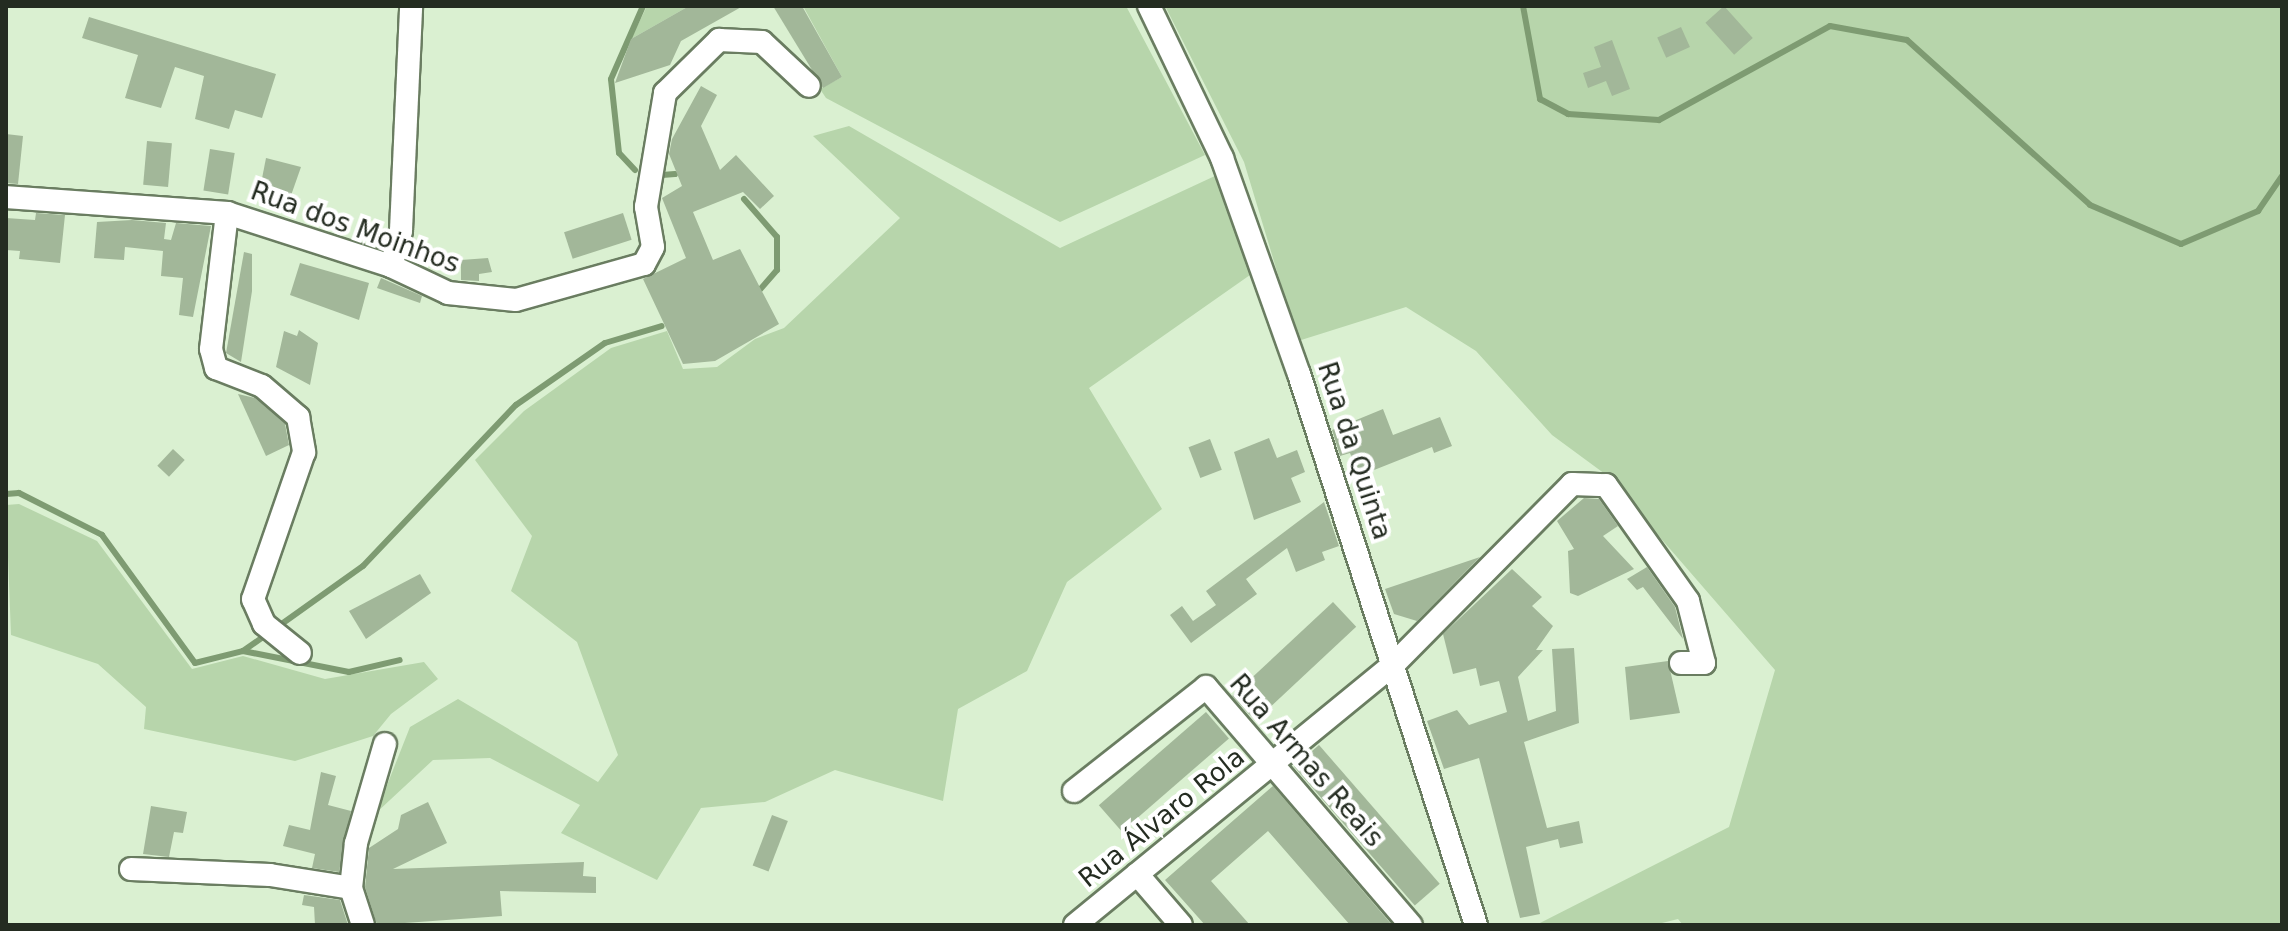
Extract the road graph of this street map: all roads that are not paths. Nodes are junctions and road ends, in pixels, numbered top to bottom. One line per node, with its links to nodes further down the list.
1 (411, 6): 6 (street)
2 (1149, 6): 8 (street, Rua da Quinta)
3 (809, 86): 6 (street, Rua dos Moinhos)
4 (6, 197): 5 (street, Rua dos Moinhos)
5 (227, 213): 6 (street, Rua dos Moinhos); 7 (street)
6 (391, 266)
7 (291, 647)
8 (1395, 663): 9 (street, Rua Álvaro Rola); 11 (street, Rua Álvaro Rola); 20 (street, Rua da Quinta)
9 (1681, 663)
10 (385, 744): 15 (street)
11 (1273, 764): 12 (street, Rua Armas Reais); 14 (street, Rua Álvaro Rola); 19 (street, Rua Armas Reais)
12 (1074, 791)
13 (131, 869): 15 (street)
14 (1137, 874): 17 (street, Rua Álvaro Rola); 18 (street)
15 (351, 888): 16 (street)
16 (363, 925)
17 (1075, 925)
18 (1181, 925)
19 (1411, 925)
20 (1476, 925)

